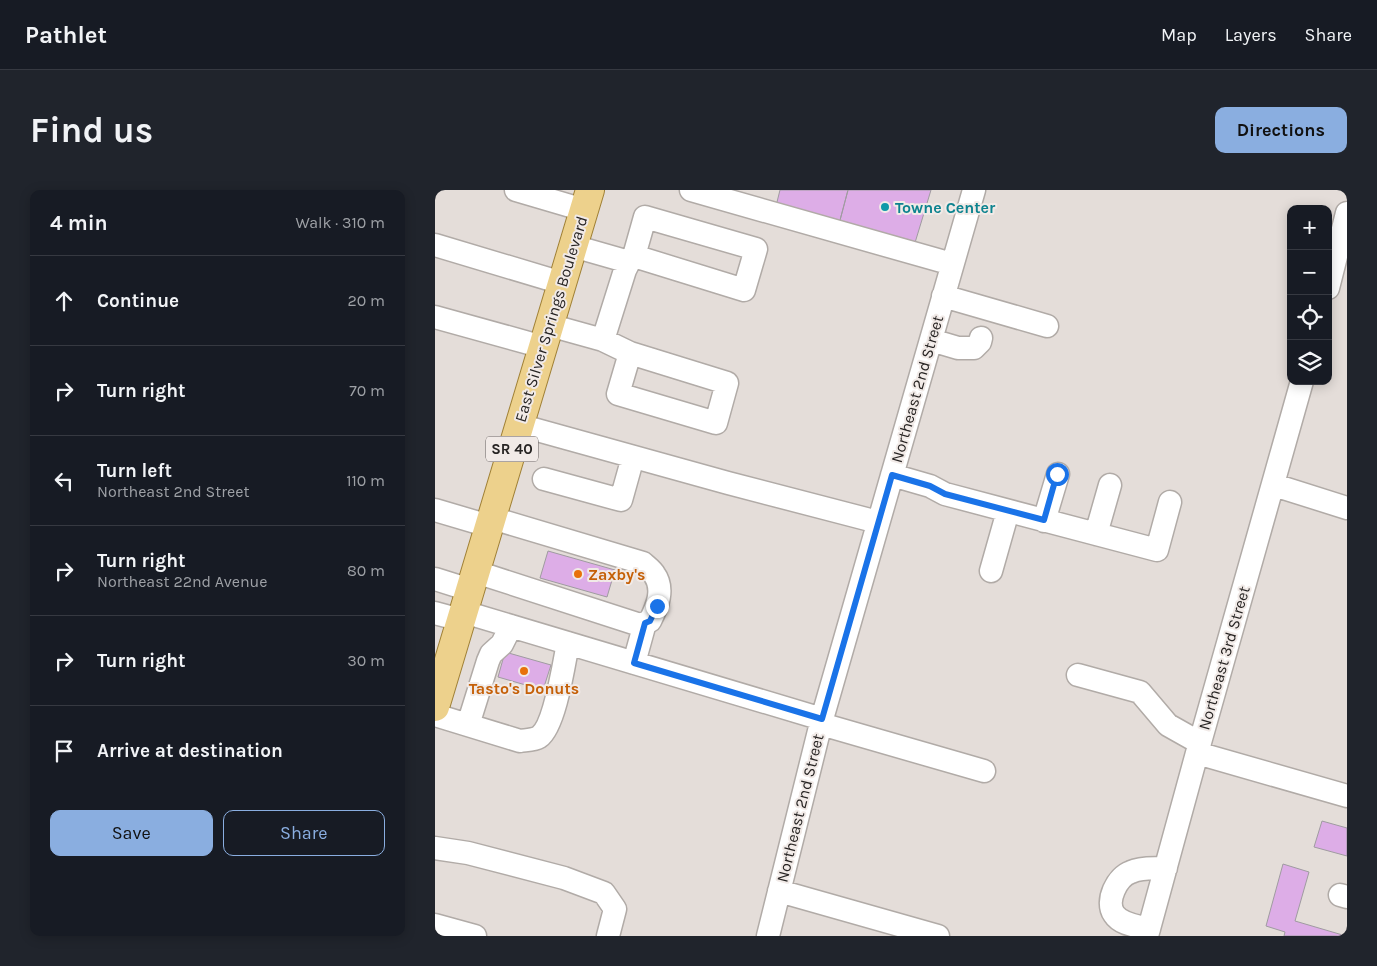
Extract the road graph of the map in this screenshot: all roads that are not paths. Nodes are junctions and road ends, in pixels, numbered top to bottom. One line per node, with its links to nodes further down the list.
1 (516, 190): 4 (street)
2 (691, 190): 10 (street)
3 (974, 190): 10 (street, Northeast 2nd Street)
4 (587, 200): 7 (main road, East Silver Springs Boulevard / SR 40)
5 (1347, 213): 9 (street)
6 (435, 245): 12 (street)
7 (573, 246): 8 (street); 12 (main road, East Silver Springs Boulevard / SR 40)
8 (631, 259): 8 (street); 18 (street)
9 (1341, 262): 11 (street)
10 (952, 264): 13 (street, Northeast 2nd Street)
11 (1332, 280)
12 (562, 283): 17 (main road, East Silver Springs Boulevard / SR 40)
13 (943, 296): 15 (street); 19 (street, Northeast 2nd Street)
14 (435, 317): 17 (street)
15 (985, 324): 16 (street); 19 (street)
16 (1047, 326)
17 (546, 336): 18 (street); 22 (main road, East Silver Springs Boulevard / SR 40)
18 (603, 340): 20 (street)
19 (931, 340): 25 (street, Northeast 2nd Street)
20 (630, 352): 20 (street)
21 (1301, 385): 28 (street, Northeast 3rd Street)
22 (519, 426): 23 (street); 34 (main road, East Silver Springs Boulevard / SR 40)
23 (633, 457): 26 (street); 35 (street)
24 (1057, 474): 33 (street)
25 (892, 475): 32 (street); 35 (street, Northeast 2nd Street)
26 (544, 479)
27 (1111, 485): 36 (street)
28 (1273, 485): 30 (street); 50 (street, Northeast 3rd Street)
29 (1170, 502): 36 (street)
30 (1347, 508)
31 (435, 510): 34 (street)
32 (1008, 511): 33 (street); 37 (street)
33 (1044, 520): 36 (street)
34 (491, 522): 39 (main road, East Silver Springs Boulevard / SR 40); 41 (street)
35 (878, 522): 48 (street, Northeast 2nd Street)
36 (1096, 534)
37 (991, 571)
38 (435, 579): 39 (street)
39 (468, 598): 40 (street); 41 (street); 42 (street); 46 (main road, East Silver Springs Boulevard / SR 40)
40 (435, 613)
41 (645, 623): 44 (street)
42 (511, 626): 43 (street); 49 (street)
43 (568, 643): 44 (street); 49 (street)
44 (634, 663): 48 (street)
45 (1078, 674): 50 (street)
46 (435, 707)
47 (435, 715): 49 (street)
48 (821, 721): 51 (street); 55 (street, Northeast 2nd Street)
49 (468, 725)
50 (1198, 748): 52 (street); 54 (street, Northeast 3rd Street)
51 (984, 771)
52 (1347, 796)
53 (435, 848): 59 (street)
54 (1166, 868): 57 (street, Northeast 3rd Street); 57 (street)
55 (779, 890): 60 (street, Northeast 2nd Street); 61 (street)
56 (435, 925): 58 (street)
57 (1148, 933)
58 (475, 936)
59 (608, 936)
60 (768, 936)
61 (938, 936)

